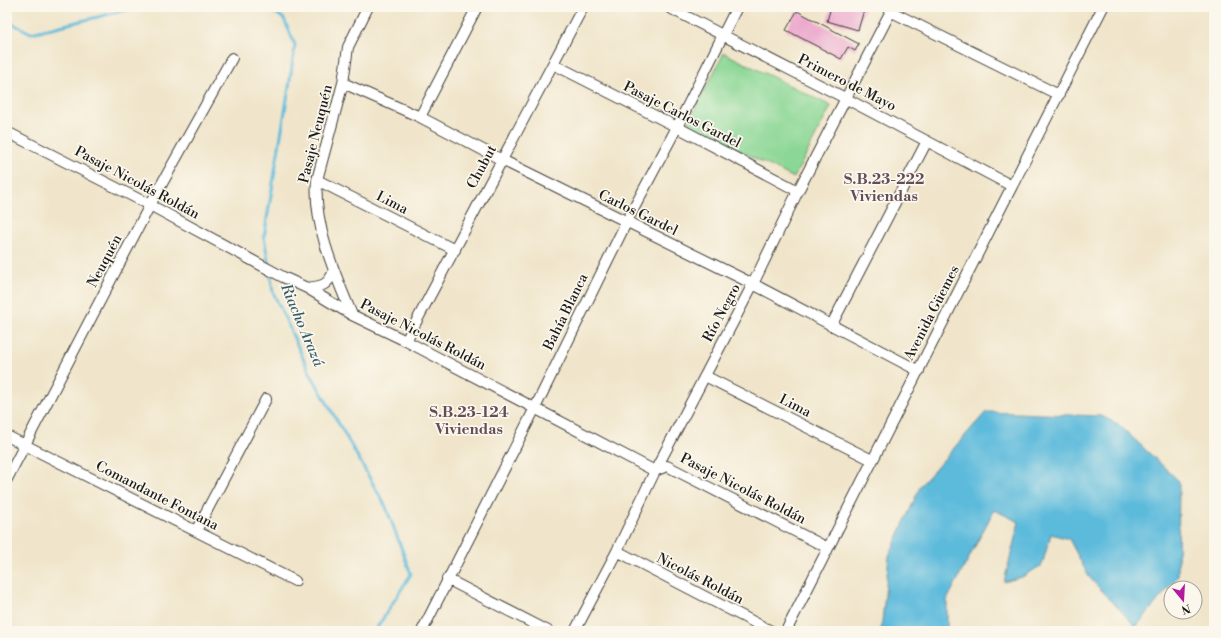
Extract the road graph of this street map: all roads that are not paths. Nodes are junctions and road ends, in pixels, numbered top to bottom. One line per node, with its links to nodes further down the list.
1 (368, 7): 11 (street, Pasaje Neuquén)
2 (477, 7): 14 (street)
3 (583, 7): 10 (street, Chubut)
4 (668, 7): 8 (street, Primero de Mayo)
5 (737, 7): 8 (street, Bahía Blanca)
6 (1099, 8): 12 (street, Avenida Güemes)
7 (891, 9): 12 (street); 13 (street, Río Negro)
8 (723, 35): 13 (street, Primero de Mayo); 15 (street, Bahía Blanca)
9 (232, 58): 22 (street, Neuquén)
10 (553, 64): 15 (street, Pasaje Carlos Gardel); 18 (street, Chubut)
11 (343, 83): 14 (street, Carlos Gardel); 19 (street, Pasaje Neuquén)
12 (1059, 95): 20 (street, Avenida Güemes)
13 (845, 98): 17 (street, Primero de Mayo); 21 (street, Río Negro)
14 (420, 117): 18 (street, Carlos Gardel)
15 (677, 127): 21 (street, Pasaje Carlos Gardel); 23 (street, Bahía Blanca)
16 (7, 132): 22 (street, Pasaje Nicolás Roldán)
17 (927, 141): 20 (street, Primero de Mayo); 29 (street)
18 (502, 160): 23 (street, Carlos Gardel); 24 (street, Chubut)
19 (317, 180): 24 (street, Lima); 25 (street, Pasaje Neuquén)
20 (1012, 186): 31 (street, Avenida Güemes)
21 (798, 191): 26 (street, Río Negro)
22 (150, 205): 27 (street, Pasaje Nicolás Roldán); 36 (street, Neuquén)
23 (626, 223): 26 (street, Carlos Gardel); 34 (street, Bahía Blanca)
24 (454, 250): 30 (street, Chubut)
25 (334, 271): 27 (street); 28 (street, Pasaje Neuquén)
26 (753, 284): 29 (street, Carlos Gardel); 32 (street, Río Negro)
27 (307, 288): 28 (street, Pasaje Nicolás Roldán)
28 (352, 315): 30 (street, Pasaje Nicolás Roldán)
29 (831, 326): 31 (street, Carlos Gardel)
30 (406, 341): 34 (street, Pasaje Nicolás Roldán)
31 (919, 371): 37 (street, Avenida Güemes)
32 (705, 376): 37 (street, Lima); 38 (street, Río Negro)
33 (266, 399): 40 (street)
34 (535, 408): 38 (street, Pasaje Nicolás Roldán); 43 (street, Bahía Blanca)
35 (7, 436): 36 (street, Comandante Fontana)
36 (24, 445): 39 (street, Neuquén); 40 (street, Comandante Fontana)
37 (872, 460): 41 (street, Avenida Güemes)
38 (655, 471): 41 (street, Pasaje Nicolás Roldán); 42 (street, Río Negro)
39 (7, 480)
40 (196, 531): 44 (street, Comandante Fontana)
41 (828, 548): 49 (street, Avenida Güemes)
42 (617, 551): 47 (street, Río Negro); 48 (street, Nicolás Roldán)
43 (447, 579): 45 (street, Bahía Blanca); 46 (street)
44 (295, 581)
45 (422, 631)
46 (548, 631)
47 (575, 631)
48 (771, 631)
49 (786, 631)

